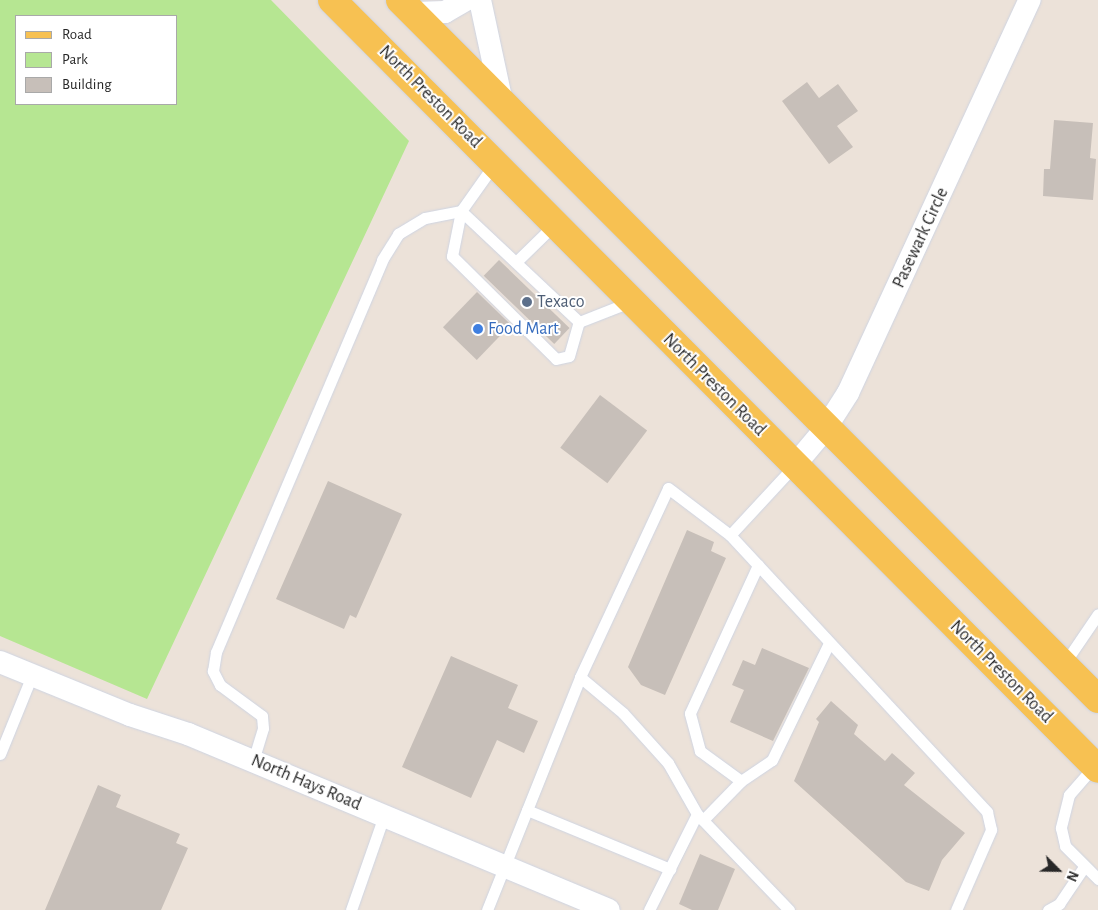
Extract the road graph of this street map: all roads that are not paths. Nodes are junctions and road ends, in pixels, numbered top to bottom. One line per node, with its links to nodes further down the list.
1 (332, 0): 7 (main road, North Preston Road)
2 (466, 0): 5 (street)
3 (480, 0): 6 (street)
4 (1030, 0): 13 (street, Pasewark Circle)
5 (407, 6): 6 (main road)
6 (502, 103): 13 (main road)
7 (495, 163): 8 (lane); 9 (main road, North Preston Road)
8 (461, 210): 10 (lane); 12 (lane); 25 (lane)
9 (555, 224): 10 (lane); 11 (main road, North Preston Road)
10 (516, 262): 12 (lane)
11 (631, 301): 12 (lane); 14 (main road, North Preston Road)
12 (580, 322)
13 (825, 429): 14 (street, Pasewark Circle); 20 (main road)
14 (794, 466): 15 (lane); 26 (main road, North Preston Road)
15 (730, 535): 16 (lane); 22 (lane)
16 (758, 565): 18 (lane); 27 (lane)
17 (1098, 614): 20 (lane)
18 (829, 643): 27 (lane); 40 (lane)
19 (0, 662): 21 (street, North Hays Road)
20 (1063, 666): 23 (main road)
21 (32, 675): 24 (lane); 25 (street, North Hays Road)
22 (580, 677): 28 (lane); 30 (lane)
23 (1098, 699)
24 (0, 754)
25 (253, 761): 29 (street, North Hays Road)
26 (1096, 767): 32 (lane)
27 (741, 781): 30 (lane)
28 (527, 810): 31 (lane); 33 (lane)
29 (384, 816): 31 (street, North Hays Road); 35 (lane)
30 (700, 817): 33 (lane); 39 (lane)
31 (504, 866): 36 (lane); 37 (street, North Hays Road)
32 (1084, 867): 34 (lane); 41 (lane)
33 (670, 869): 38 (lane)
34 (1098, 879)
35 (351, 910)
36 (487, 910)
37 (609, 910)
38 (649, 910)
39 (790, 910)
40 (956, 910)
41 (1048, 910)

